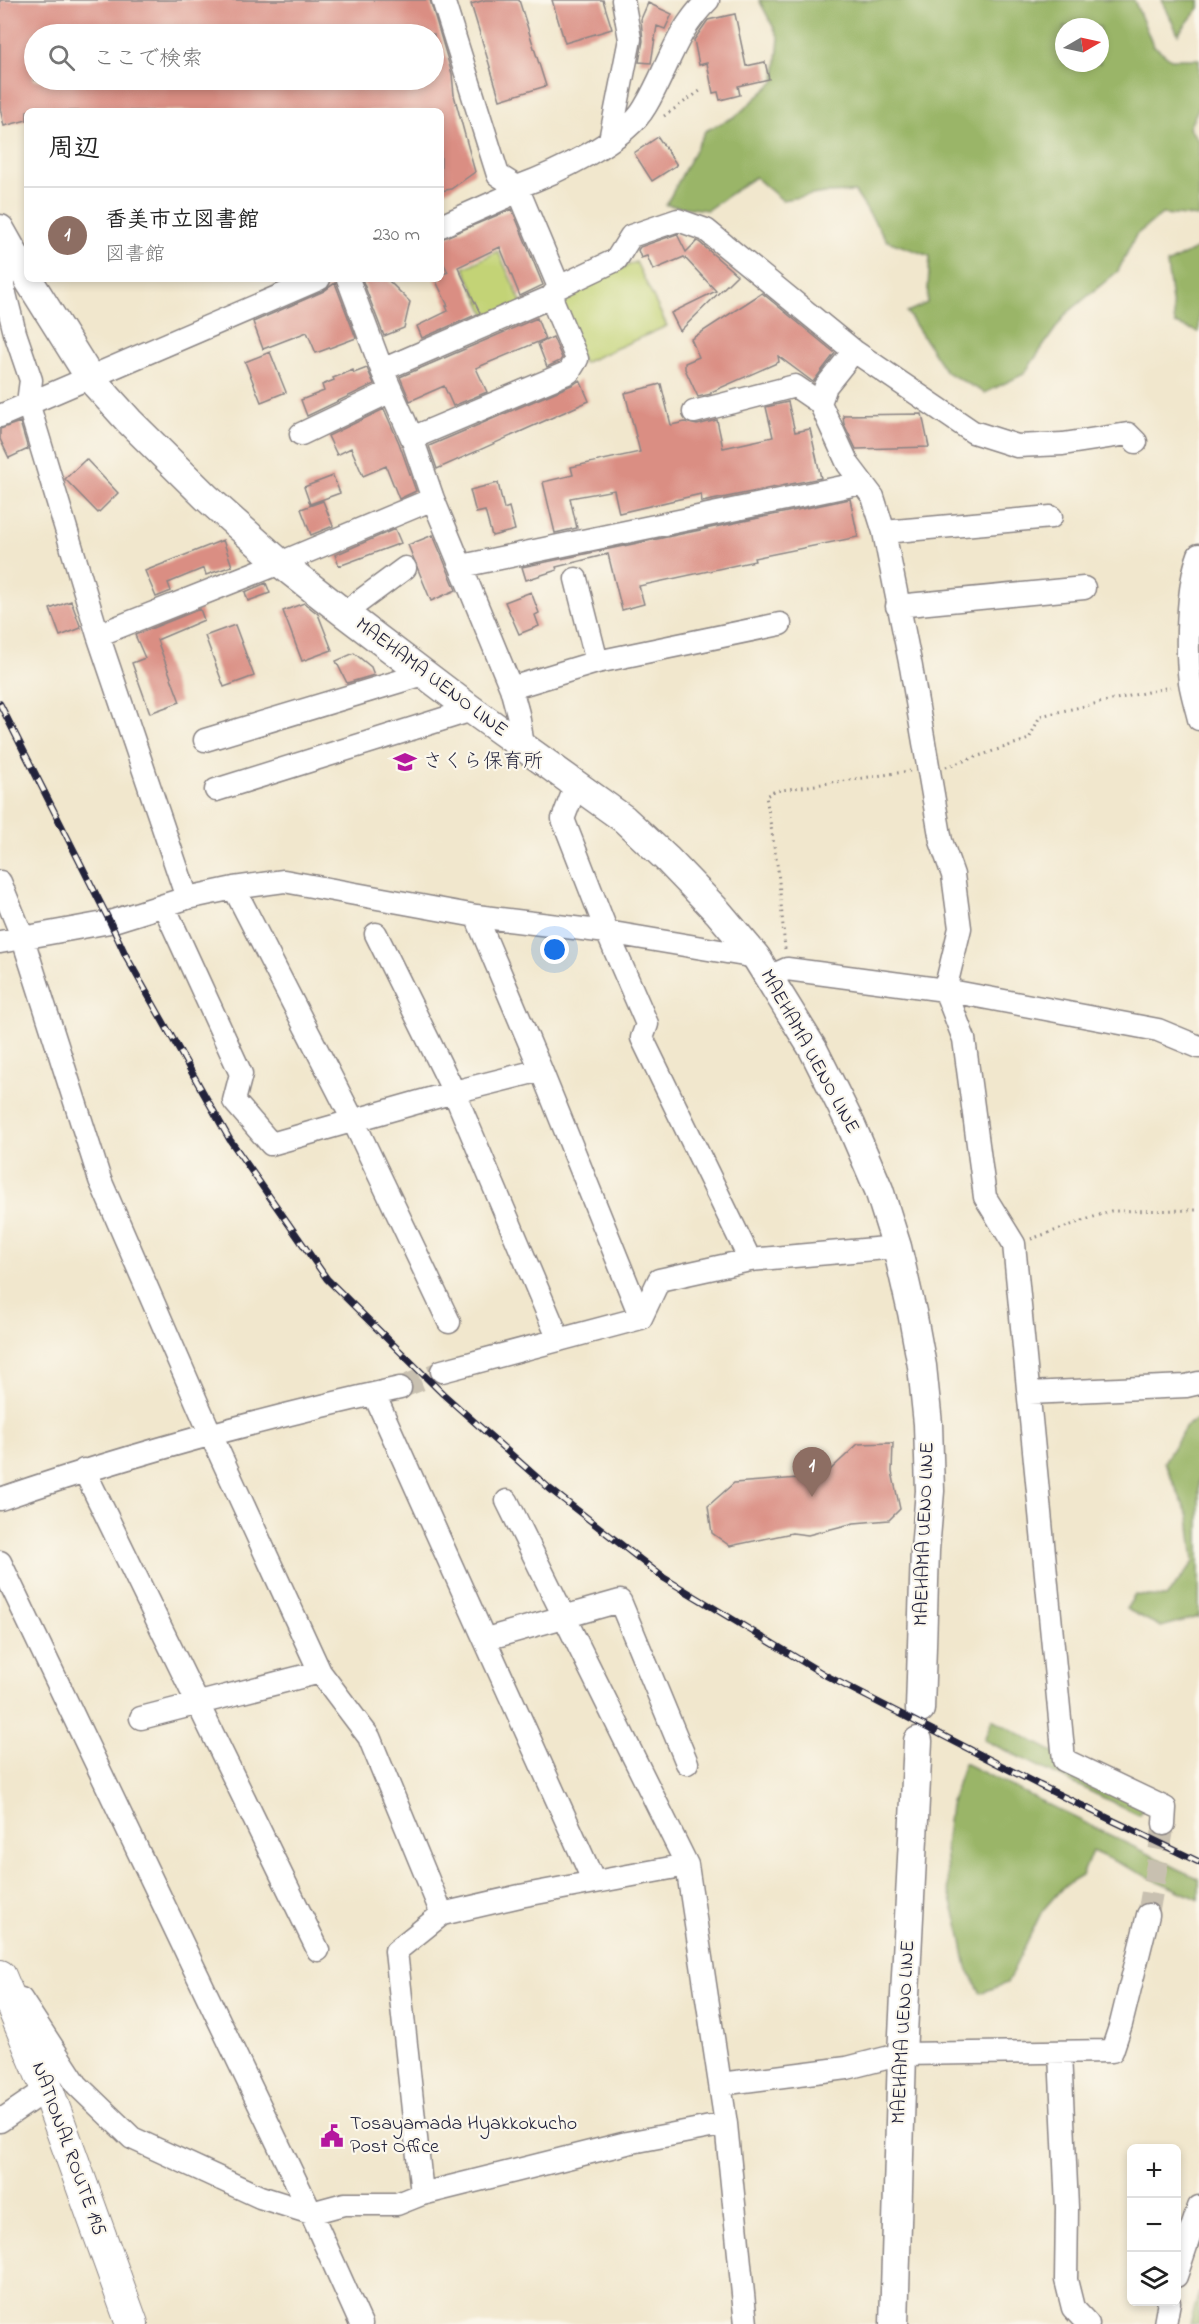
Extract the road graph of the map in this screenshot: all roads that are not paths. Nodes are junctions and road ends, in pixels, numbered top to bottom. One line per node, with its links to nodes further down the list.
1 (443, 0): 5 (street)
2 (623, 0): 4 (street)
3 (708, 0): 4 (street)
4 (610, 140): 5 (street)
5 (517, 188): 6 (street); 12 (street)
6 (444, 225)
7 (2, 233): 8 (main road, MAEHAMA UENO LINE); 13 (street)
8 (24, 271)
9 (30, 282): 16 (main road, MAEHAMA UENO LINE)
10 (312, 282): 16 (street)
11 (349, 282): 15 (street)
12 (555, 292): 14 (street); 15 (street); 23 (street)
13 (8, 337): 18 (street)
14 (854, 351): 19 (street); 24 (street)
15 (382, 370): 17 (street)
16 (90, 378): 18 (street); 30 (main road, MAEHAMA UENO LINE)
17 (391, 391): 22 (street); 23 (street)
18 (28, 403): 21 (street); 38 (street)
19 (820, 403): 20 (street); 25 (street)
20 (694, 412)
21 (0, 416)
22 (302, 434)
23 (412, 438): 26 (street)
24 (1136, 442)
25 (862, 483): 28 (street); 31 (street)
26 (433, 498): 30 (street); 31 (street)
27 (1051, 517): 28 (street)
28 (884, 532): 35 (street)
29 (1199, 555): 43 (street)
30 (280, 563): 36 (main road, MAEHAMA UENO LINE); 38 (street)
31 (462, 566): 41 (street)
32 (405, 568): 36 (street)
33 (575, 579): 39 (street)
34 (1084, 588): 35 (street)
35 (897, 606): 58 (street)
36 (344, 613): 40 (main road, MAEHAMA UENO LINE)
37 (780, 624): 39 (street)
38 (98, 635): 50 (street)
39 (597, 662): 41 (street)
40 (424, 674): 42 (main road, MAEHAMA UENO LINE); 44 (street)
41 (511, 688): 45 (street)
42 (472, 710): 45 (main road, MAEHAMA UENO LINE); 47 (street)
43 (1199, 719)
44 (205, 740)
45 (523, 746): 46 (main road, MAEHAMA UENO LINE)
46 (576, 785): 53 (street); 57 (main road, MAEHAMA UENO LINE)
47 (216, 790)
48 (0, 882): 55 (street)
49 (234, 888): 50 (street); 52 (street); 62 (street)
50 (187, 898): 51 (street)
51 (164, 906): 55 (street); 62 (street)
52 (476, 916): 53 (street); 60 (street)
53 (607, 932): 57 (street); 64 (street)
54 (376, 934): 61 (street)
55 (22, 936): 56 (street); 73 (street)
56 (0, 942)
57 (771, 967): 58 (street); 63 (main road, MAEHAMA UENO LINE)
58 (945, 990): 59 (street); 71 (street)
59 (1199, 1047)
60 (541, 1070): 61 (street); 65 (street)
61 (454, 1092): 62 (street); 67 (street)
62 (353, 1120): 66 (street)
63 (897, 1247): 64 (street); 82 (main road, MAEHAMA UENO LINE)
64 (750, 1260): 65 (street)
65 (641, 1318): 67 (street)
66 (449, 1322)
67 (559, 1340): 68 (street)
68 (442, 1371)
69 (1199, 1383): 71 (street)
70 (400, 1388): 72 (street)
71 (1029, 1393): 86 (street)
72 (374, 1394): 73 (street); 79 (street)
73 (211, 1435): 74 (street); 80 (street)
74 (84, 1470): 75 (street); 81 (street)
75 (0, 1499)
76 (507, 1501): 78 (street)
77 (0, 1562): 102 (street)
78 (564, 1617): 79 (street); 85 (street); 87 (street)
79 (486, 1639): 88 (street)
80 (320, 1672): 81 (street); 89 (street)
81 (196, 1704): 83 (street); 91 (street)
82 (920, 1709)
83 (141, 1718)
84 (918, 1741): 95 (main road, MAEHAMA UENO LINE)
85 (687, 1763)
86 (1164, 1824)
87 (687, 1865): 88 (street); 96 (street)
88 (594, 1882): 89 (street)
89 (442, 1914): 100 (street)
90 (1148, 1915): 94 (street)
91 (318, 1950)
92 (0, 1968): 102 (street)
93 (0, 1976): 97 (highway, NATIONAL ROUTE 195)
94 (1060, 2053): 95 (street); 109 (street)
95 (902, 2054): 96 (street); 108 (main road, MAEHAMA UENO LINE)
96 (720, 2084): 99 (street)
97 (48, 2089): 98 (street); 105 (highway, NATIONAL ROUTE 195)
98 (0, 2121)
99 (726, 2124): 100 (street); 107 (street)
100 (422, 2194): 102 (street)
101 (1199, 2207): 103 (street)
102 (311, 2213): 106 (street)
103 (1181, 2261)
104 (1168, 2306): 110 (street)
105 (132, 2324)
106 (361, 2324)
107 (746, 2324)
108 (894, 2324)
109 (1088, 2324)
110 (1165, 2324)

